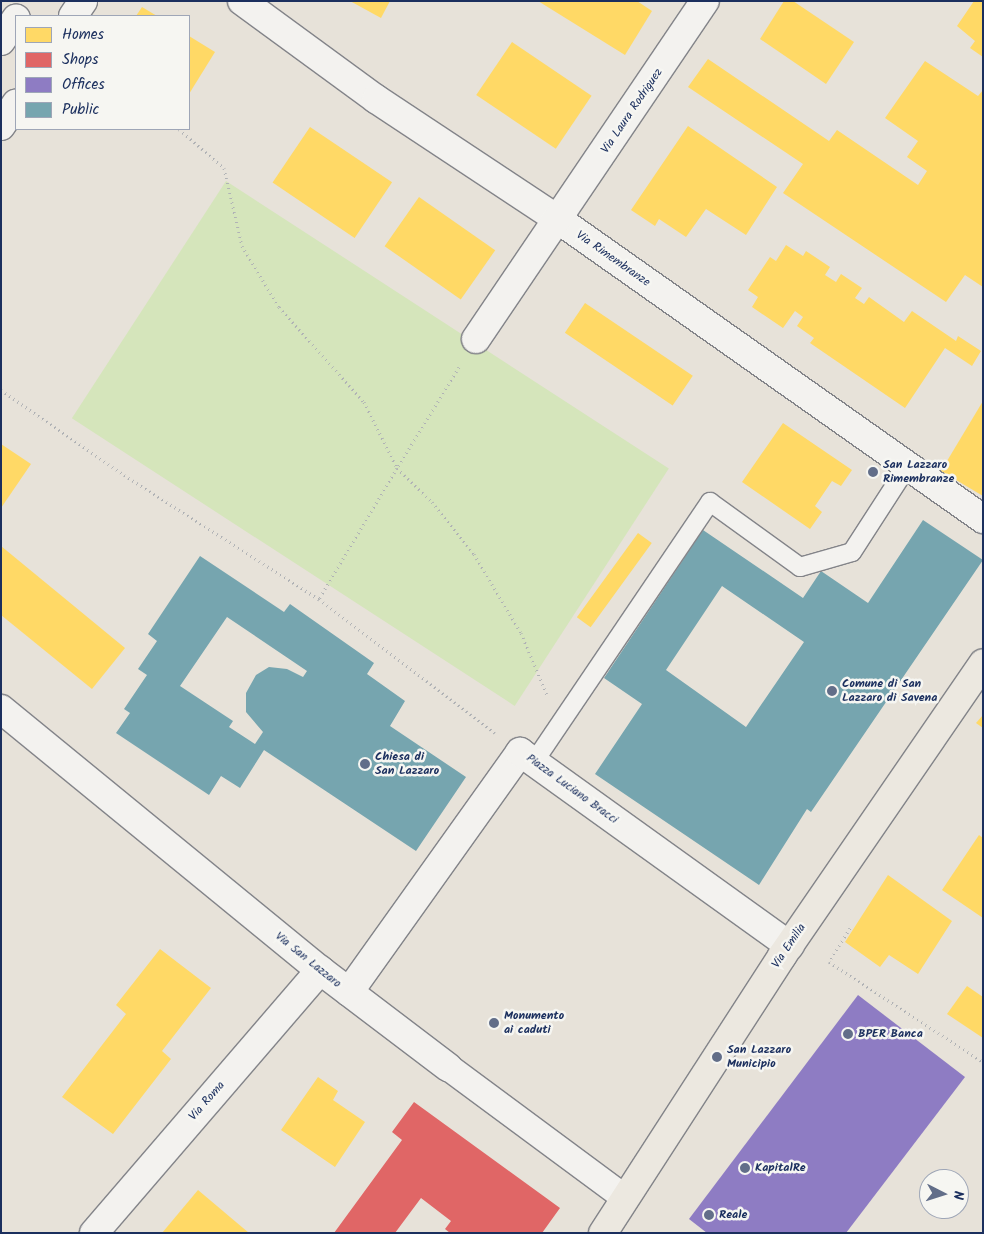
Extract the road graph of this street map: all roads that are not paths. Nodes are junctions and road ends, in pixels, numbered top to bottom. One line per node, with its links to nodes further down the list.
1 (28, 1): 5 (street)
2 (83, 1): 6 (street)
3 (242, 1): 11 (street, Via Rimembranze)
4 (705, 1): 11 (street, Via Laura Rodriguez)
5 (19, 15)
6 (74, 15)
7 (15, 21): 8 (street)
8 (1, 41)
9 (15, 105): 10 (street)
10 (1, 126)
11 (559, 220): 12 (street, Via Laura Rodriguez); 13 (street, Via Rimembranze)
12 (476, 339)
13 (907, 467): 14 (street, Via Rimembranze); 17 (lane)
14 (983, 519)
15 (983, 663): 18 (main road, Via Emilia)
16 (1, 709): 19 (street, Via San Lazzaro)
17 (527, 757): 18 (street, Piazza Luciano Bracci); 20 (street, Piazza Luciano Bracci)
18 (790, 946): 22 (main road, Via Emilia)
19 (320, 970): 20 (street, Via San Lazzaro); 23 (street, Via Roma)
20 (349, 992): 21 (street, Via San Lazzaro)
21 (448, 1067): 22 (street, Via San Lazzaro)
22 (625, 1198): 24 (main road, Via Emilia)
23 (94, 1233)
24 (603, 1233)

